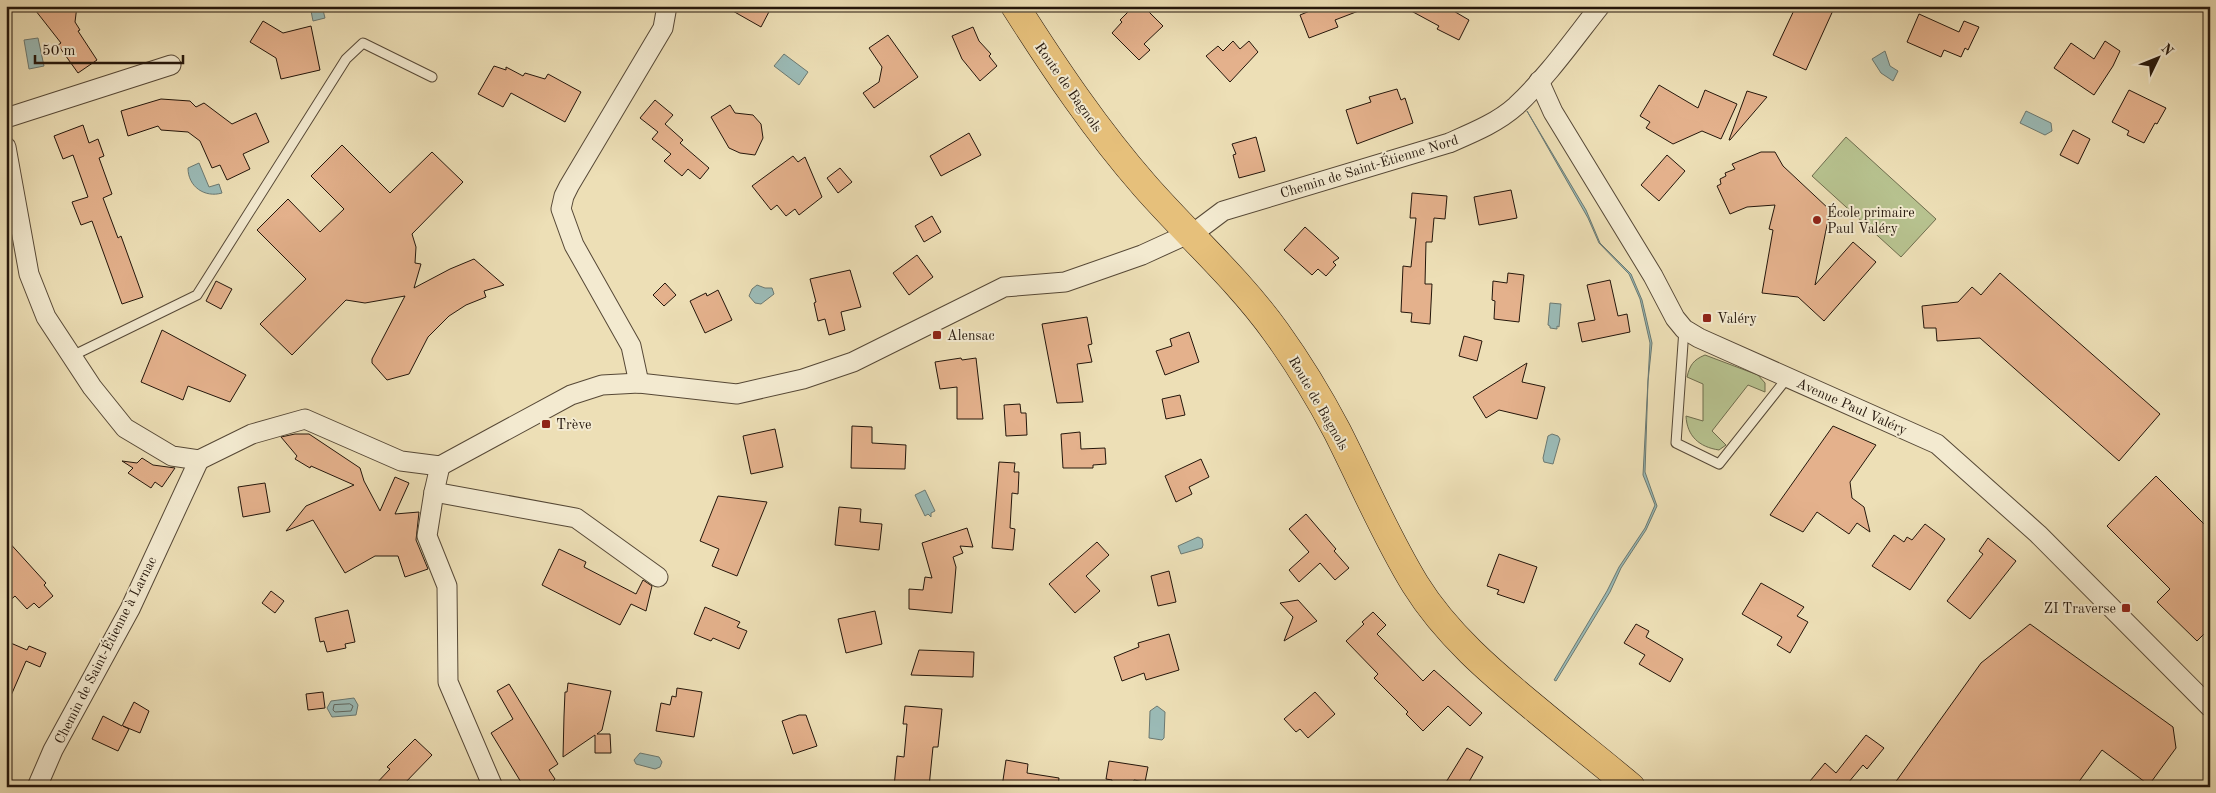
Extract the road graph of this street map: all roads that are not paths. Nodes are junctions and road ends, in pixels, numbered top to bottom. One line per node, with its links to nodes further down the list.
1 (667, 6): 13 (street)
2 (1015, 6): 9 (main road, Route de Bagnols)
3 (1600, 6): 6 (street, Chemin de Saint-Étienne Nord)
4 (171, 65): 7 (street)
5 (432, 77): 11 (lane)
6 (1539, 81): 9 (street, Chemin de Saint-Étienne Nord); 10 (street, Avenue Paul Valéry)
7 (6, 118)
8 (6, 147): 11 (street)
9 (1188, 233): 13 (street, Chemin de Saint-Étienne Nord); 21 (main road, Route de Bagnols)
10 (1684, 329): 12 (street, Avenue Paul Valéry); 12 (lane)
11 (72, 356): 14 (street)
12 (1788, 377): 18 (street, Avenue Paul Valéry)
13 (638, 383): 15 (street, Chemin de Saint-Étienne Nord)
14 (199, 460): 15 (street); 19 (street, Chemin de Saint-Étienne à Larnac)
15 (440, 466): 16 (street)
16 (434, 492): 17 (street); 20 (street)
17 (658, 577)
18 (2210, 707)
19 (37, 787)
20 (493, 787)
21 (1631, 787)

